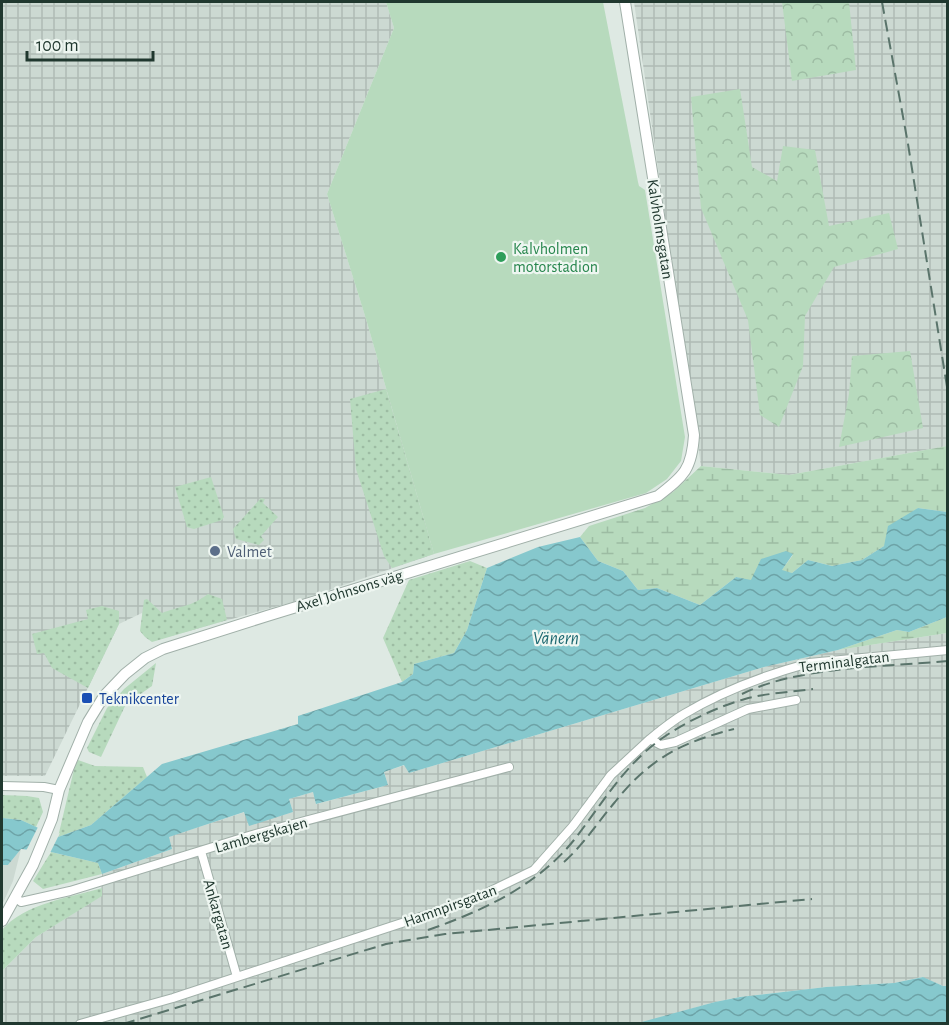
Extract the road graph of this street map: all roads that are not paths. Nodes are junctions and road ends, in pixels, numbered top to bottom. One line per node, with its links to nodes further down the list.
1 (625, 2): 2 (street, Kalvholmsgatan)
2 (693, 457): 8 (street, Axel Johnsons väg)
3 (948, 650): 5 (street, Terminalgatan)
4 (796, 700): 5 (street)
5 (650, 739): 12 (street, Hamnpirsgatan)
6 (509, 766): 9 (street, Lambergskajen)
7 (2, 786): 8 (street)
8 (58, 790): 10 (street, Axel Johnsons väg)
9 (201, 851): 10 (street, Lambergskajen); 12 (street, Ankargatan)
10 (16, 898): 11 (street, Axel Johnsons väg)
11 (2, 921)
12 (237, 977): 13 (street, Hamnpirsgatan)
13 (80, 1023)

